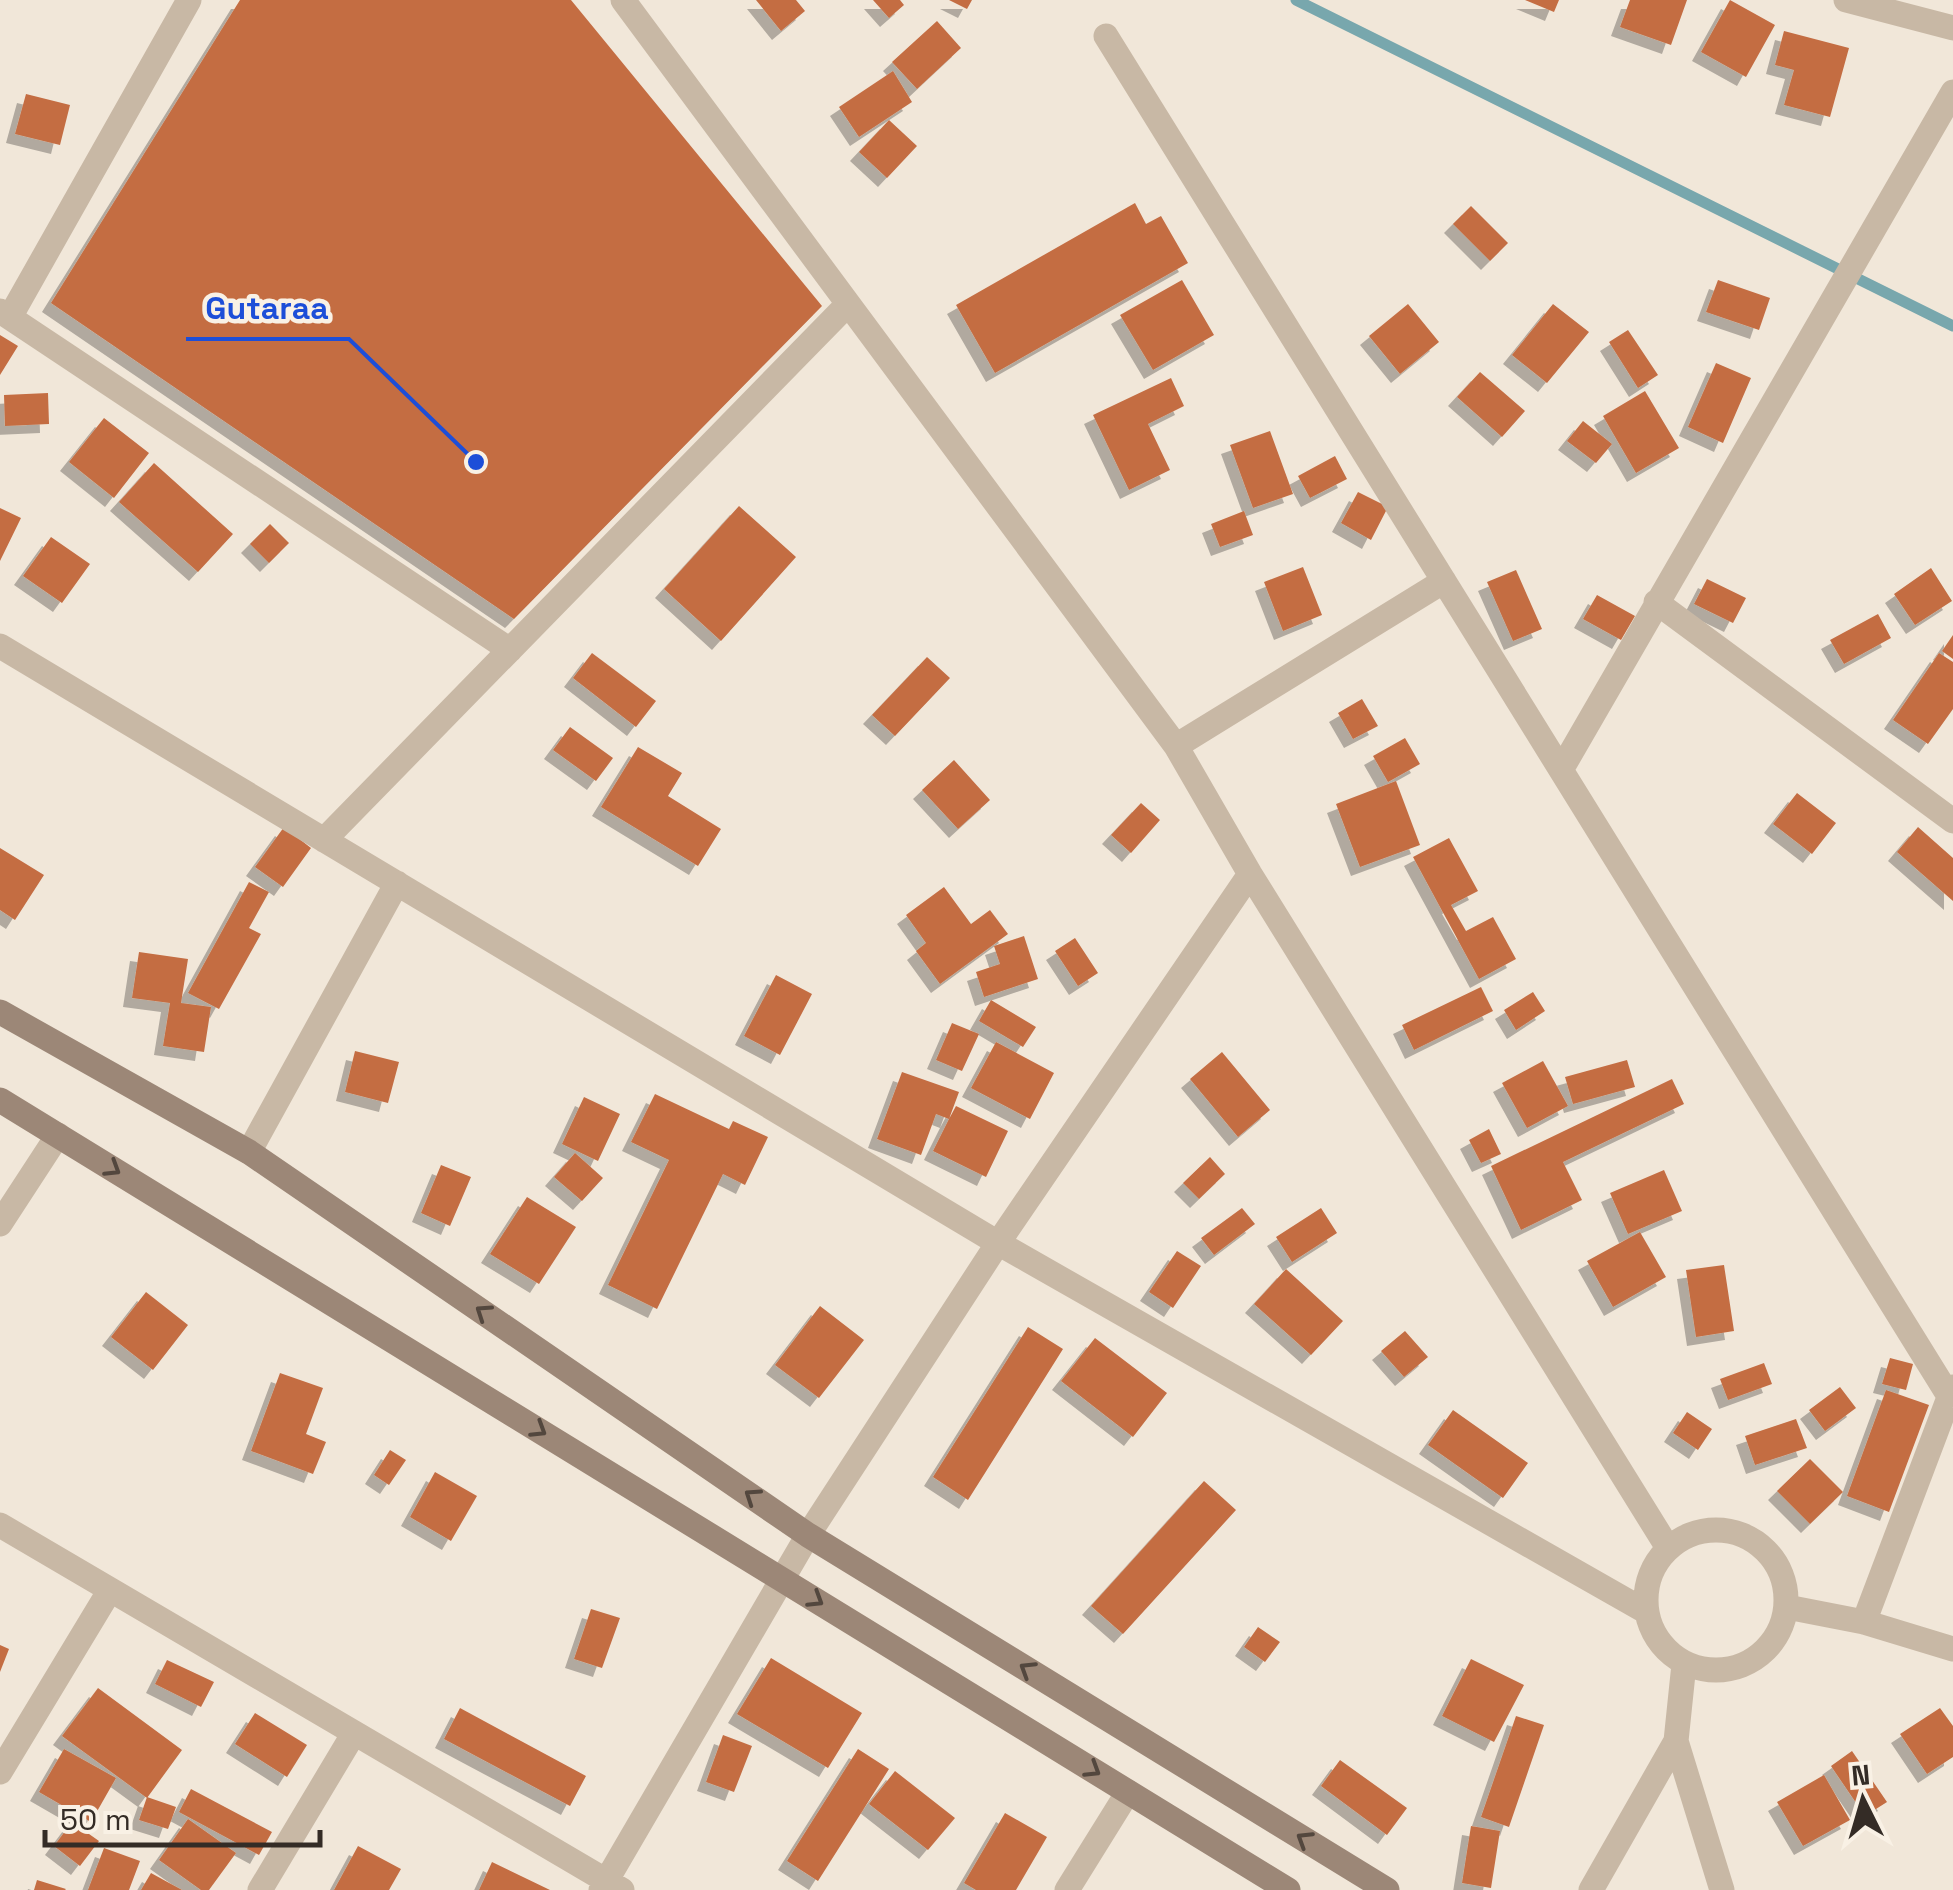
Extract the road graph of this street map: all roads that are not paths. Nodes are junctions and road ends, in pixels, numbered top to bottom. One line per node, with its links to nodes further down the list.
1 (189, 0): 8 (street)
2 (623, 0): 7 (street)
3 (1846, 0): 4 (street)
4 (1953, 28)
5 (1106, 36): 9 (street)
6 (1953, 92): 10 (street)
7 (848, 304): 12 (street); 13 (street)
8 (5, 314): 12 (street)
9 (1444, 581): 13 (street); 14 (street)
10 (1656, 602): 14 (street); 15 (street)
11 (0, 646): 16 (street)
12 (510, 650): 16 (street)
13 (1176, 746): 17 (street)
14 (1561, 770): 25 (street)
15 (1953, 822)
16 (324, 840): 18 (street)
17 (1250, 874): 24 (street); 28 (street)
18 (397, 883): 22 (street); 24 (street)
19 (0, 1012): 22 (street)
20 (0, 1100): 21 (street)
21 (58, 1136): 23 (street); 29 (street, one-way to 29)
22 (249, 1152): 27 (street, one-way to 22)
23 (0, 1224)
24 (998, 1244): 27 (street); 32 (street)
25 (1951, 1392): 33 (street)
26 (0, 1525): 30 (street)
27 (808, 1535): 29 (street); 44 (street, one-way to 27)
28 (1668, 1548): 31 (street); 32 (street)
29 (781, 1579): 39 (street, one-way to 39); 40 (street)
30 (110, 1590): 36 (street); 38 (street)
31 (1787, 1607): 33 (street); 35 (street)
32 (1645, 1611): 35 (street)
33 (1864, 1622): 34 (street)
34 (1953, 1649)
35 (1684, 1664): 37 (street)
36 (354, 1733): 40 (street); 41 (street)
37 (1676, 1741): 45 (street); 46 (street)
38 (0, 1772)
39 (1128, 1792): 42 (street); 43 (street)
40 (609, 1887)
41 (260, 1890)
42 (1067, 1890)
43 (1288, 1890)
44 (1387, 1890)
45 (1591, 1890)
46 (1722, 1890)

